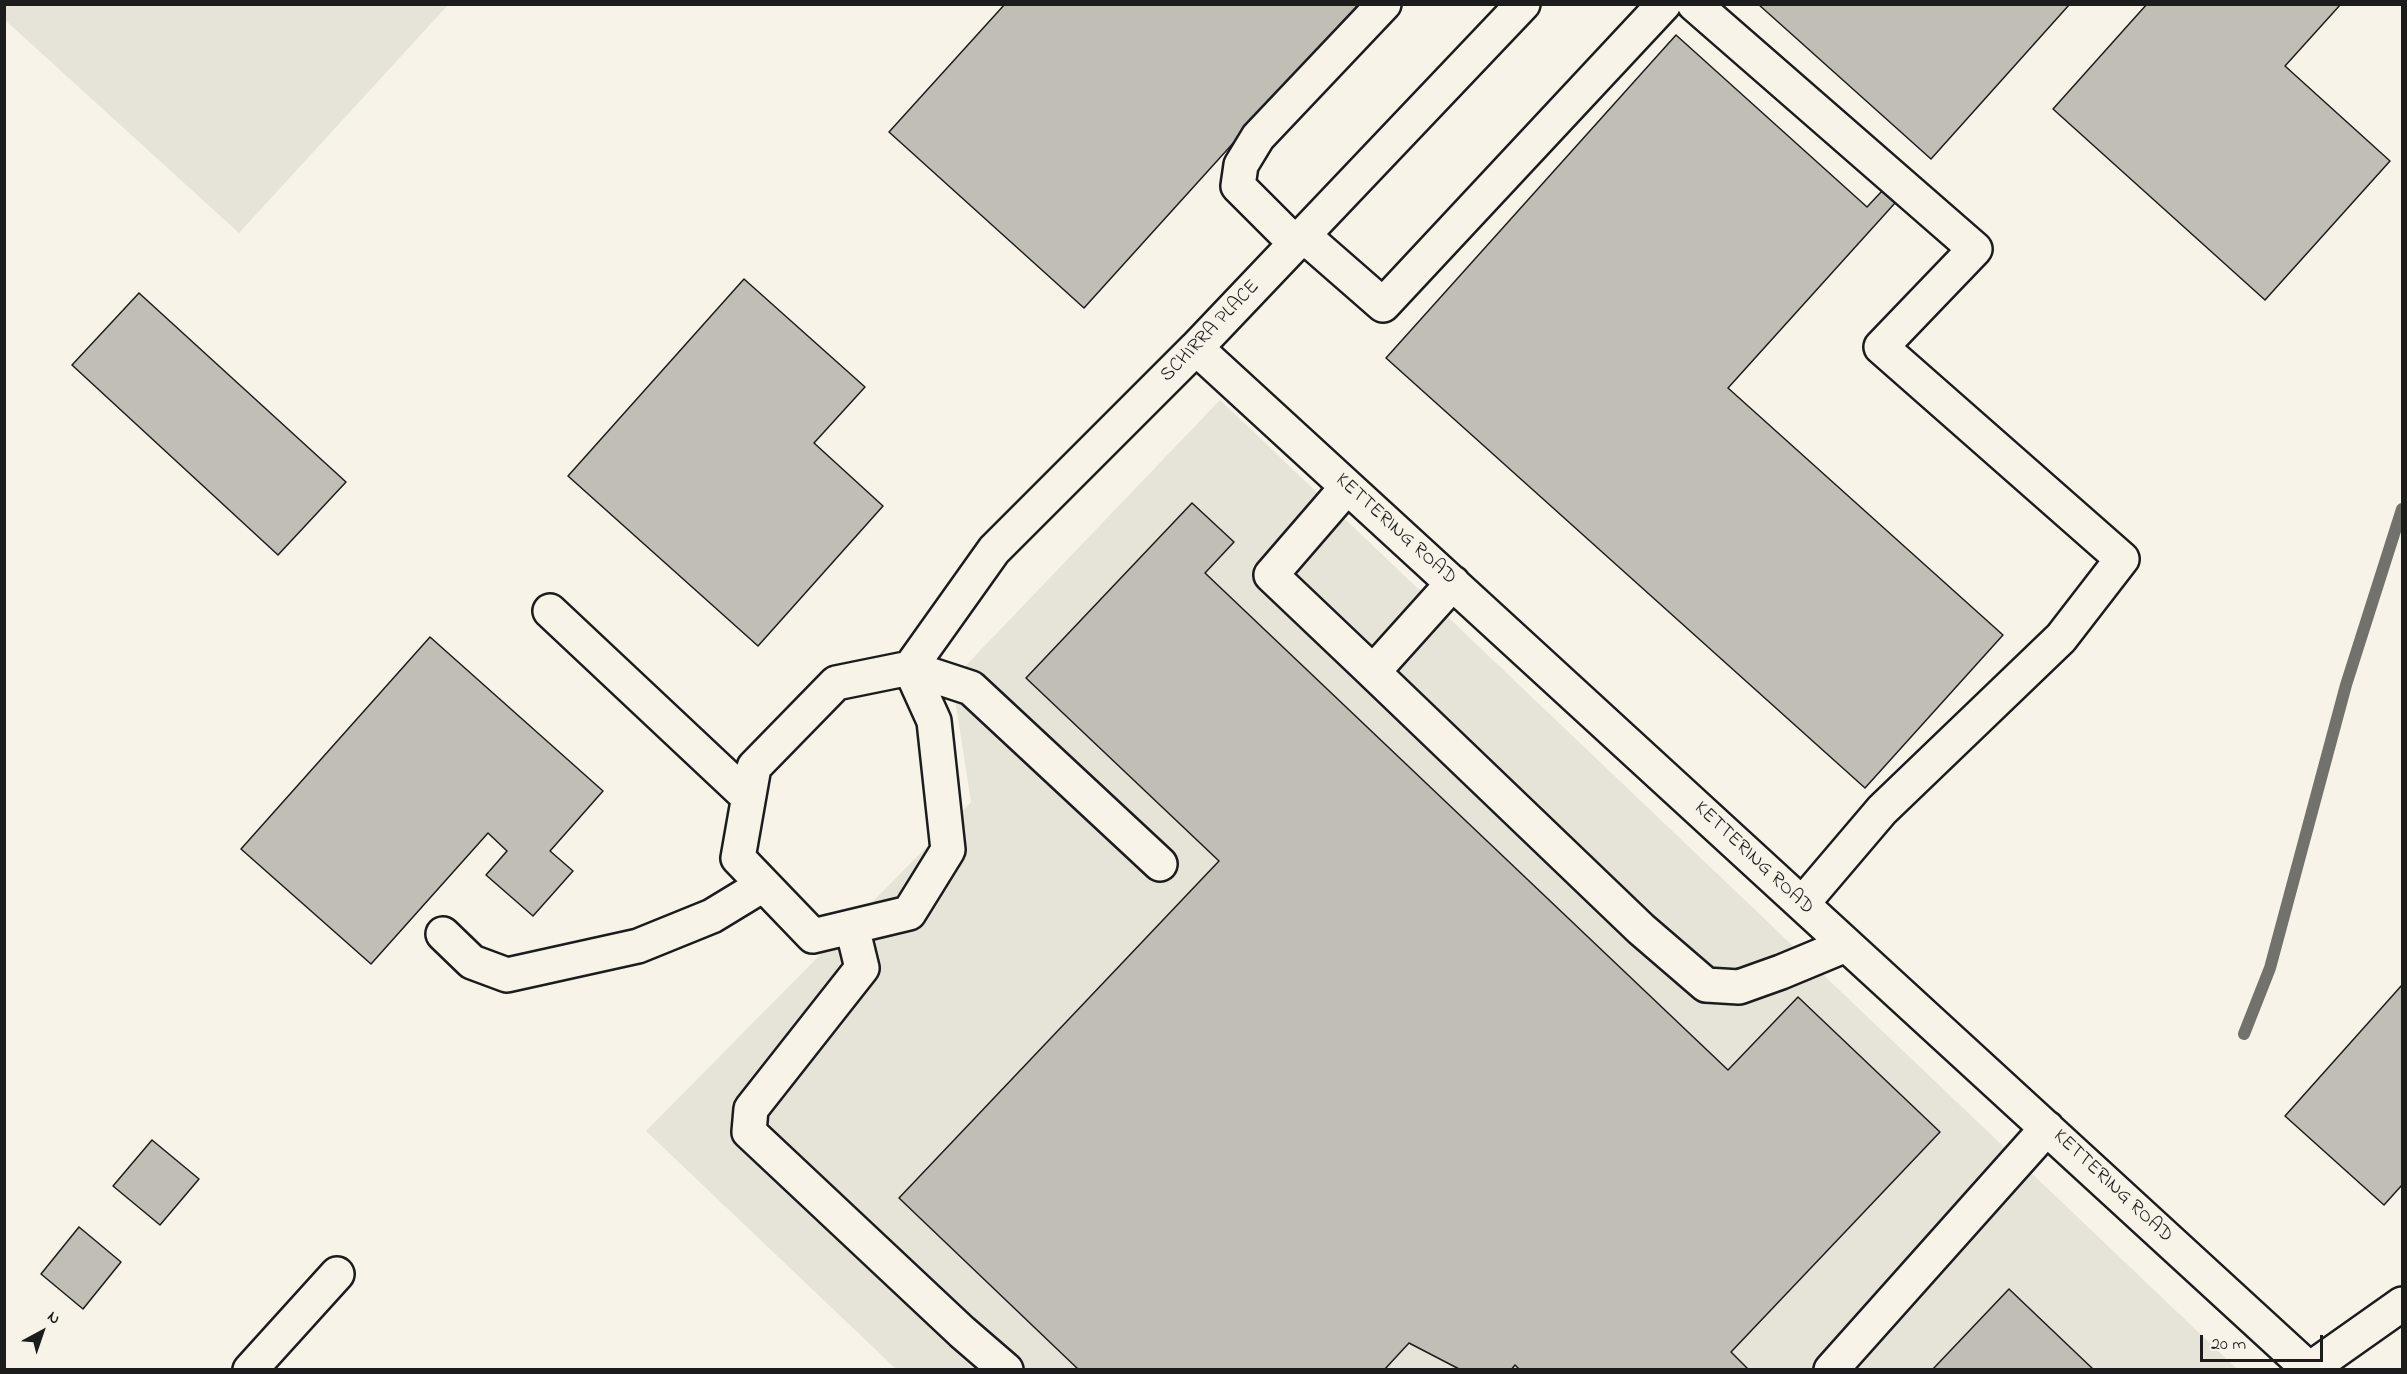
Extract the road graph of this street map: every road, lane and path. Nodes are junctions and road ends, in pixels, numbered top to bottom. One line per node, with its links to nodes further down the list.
1 (1384, 4): 5 (street)
2 (1524, 4): 5 (street, SCHIRRA PLACE)
3 (1664, 4): 5 (street)
4 (1694, 4): 15 (street)
5 (1300, 240): 6 (street, SCHIRRA PLACE)
6 (1196, 348): 7 (street, KETTERING ROAD); 10 (street, SCHIRRA PLACE)
7 (1347, 487): 8 (street, KETTERING ROAD); 11 (street)
8 (1453, 583): 11 (street); 15 (street, KETTERING ROAD)
9 (550, 611): 12 (street)
10 (910, 668): 12 (street); 13 (street); 16 (street)
11 (1372, 672): 18 (street)
12 (748, 797): 14 (street)
13 (1160, 864)
14 (763, 885): 16 (street); 17 (street)
15 (1802, 904): 18 (street, KETTERING ROAD)
16 (852, 927): 24 (street)
17 (443, 934)
18 (1846, 945): 19 (street, KETTERING ROAD)
19 (2047, 1128): 22 (street, KETTERING ROAD); 25 (street)
20 (337, 1274): 23 (street)
21 (2403, 1304): 22 (street)
22 (2310, 1369)
23 (250, 1370)
24 (1006, 1370)
25 (1831, 1370)

